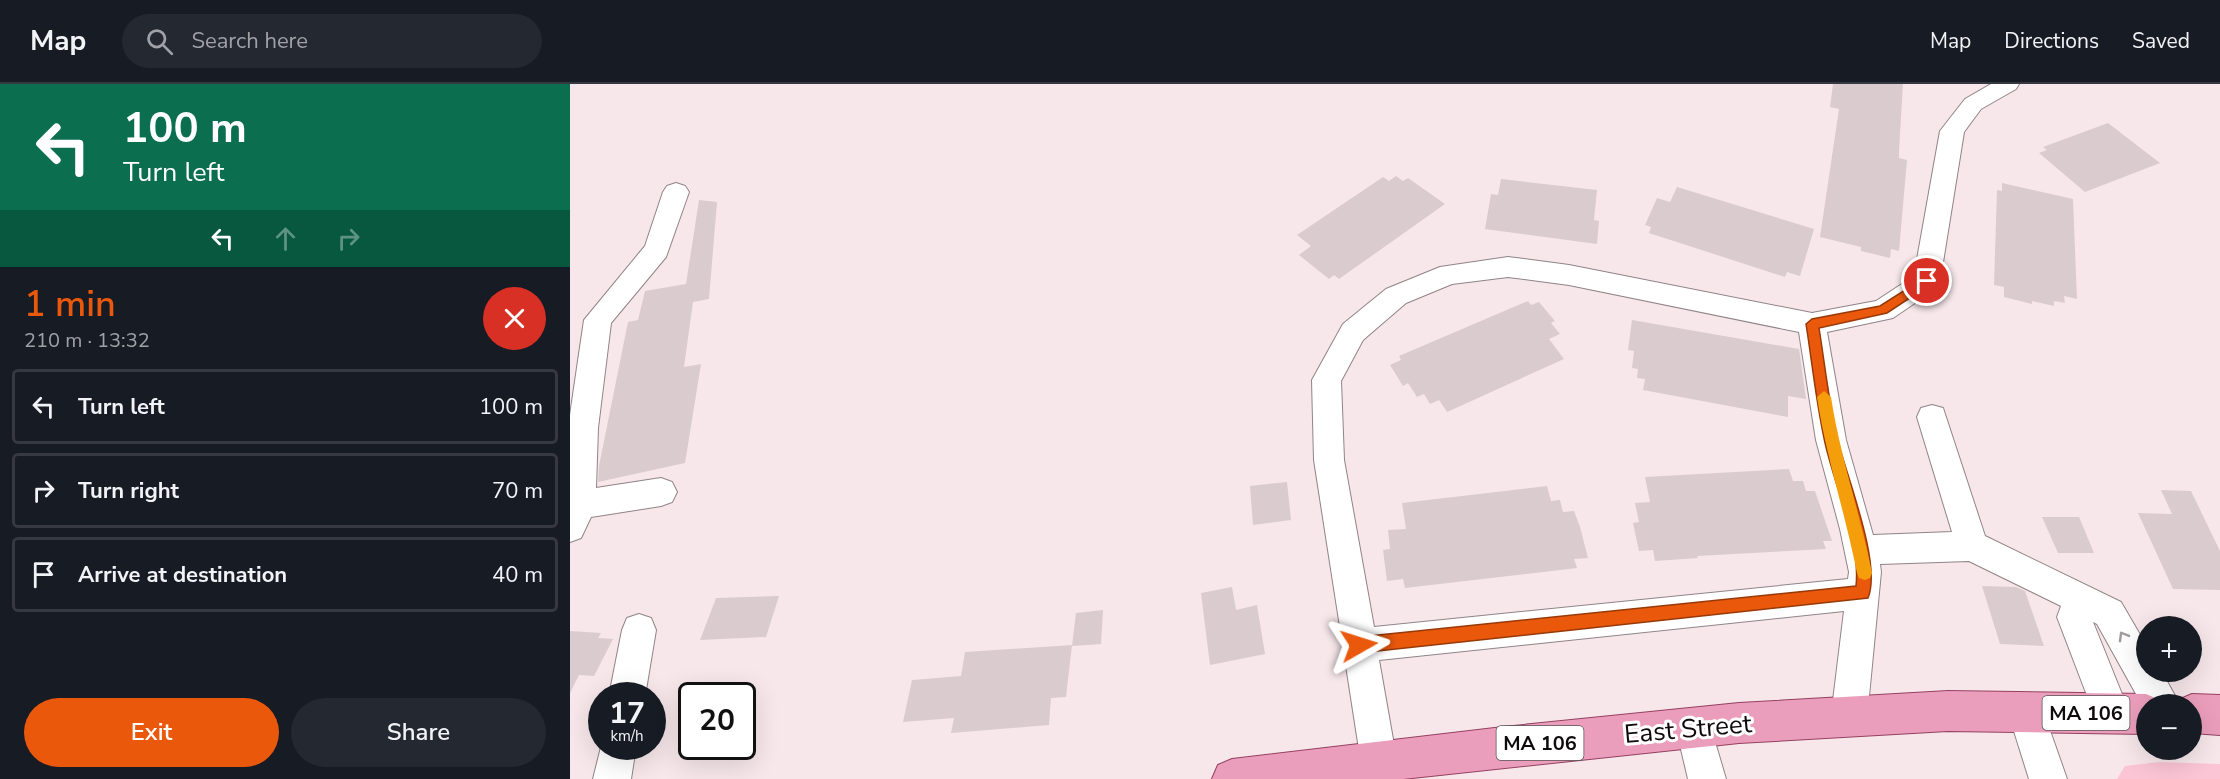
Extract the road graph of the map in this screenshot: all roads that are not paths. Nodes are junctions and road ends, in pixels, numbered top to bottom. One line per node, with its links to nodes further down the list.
1 (2008, 84): 3 (street)
2 (676, 192): 6 (street)
3 (1812, 324): 8 (street); 12 (street)
4 (1932, 417): 7 (street)
5 (661, 492): 6 (street)
6 (575, 517)
7 (1972, 546): 8 (street); 10 (street)
8 (1861, 550): 9 (street)
9 (1862, 593): 12 (street); 19 (street)
10 (2081, 598): 14 (street, one-way to 10); 16 (street)
11 (639, 630): 13 (street)
12 (1359, 645): 22 (street)
13 (630, 682)
14 (2157, 694)
15 (2026, 712): 16 (main road, East Street / MA 106); 19 (main road, East Street / MA 106); 26 (street)
16 (2129, 714)
17 (2202, 714): 18 (main road)
18 (2220, 715)
19 (1849, 717): 20 (main road, East Street / MA 106)
20 (1694, 728): 22 (main road, East Street / MA 106); 25 (street)
21 (616, 760): 23 (street)
22 (1379, 770): 24 (main road, East Street / MA 106)
23 (612, 779)
24 (1232, 779)
25 (1707, 779)
26 (2048, 779)

